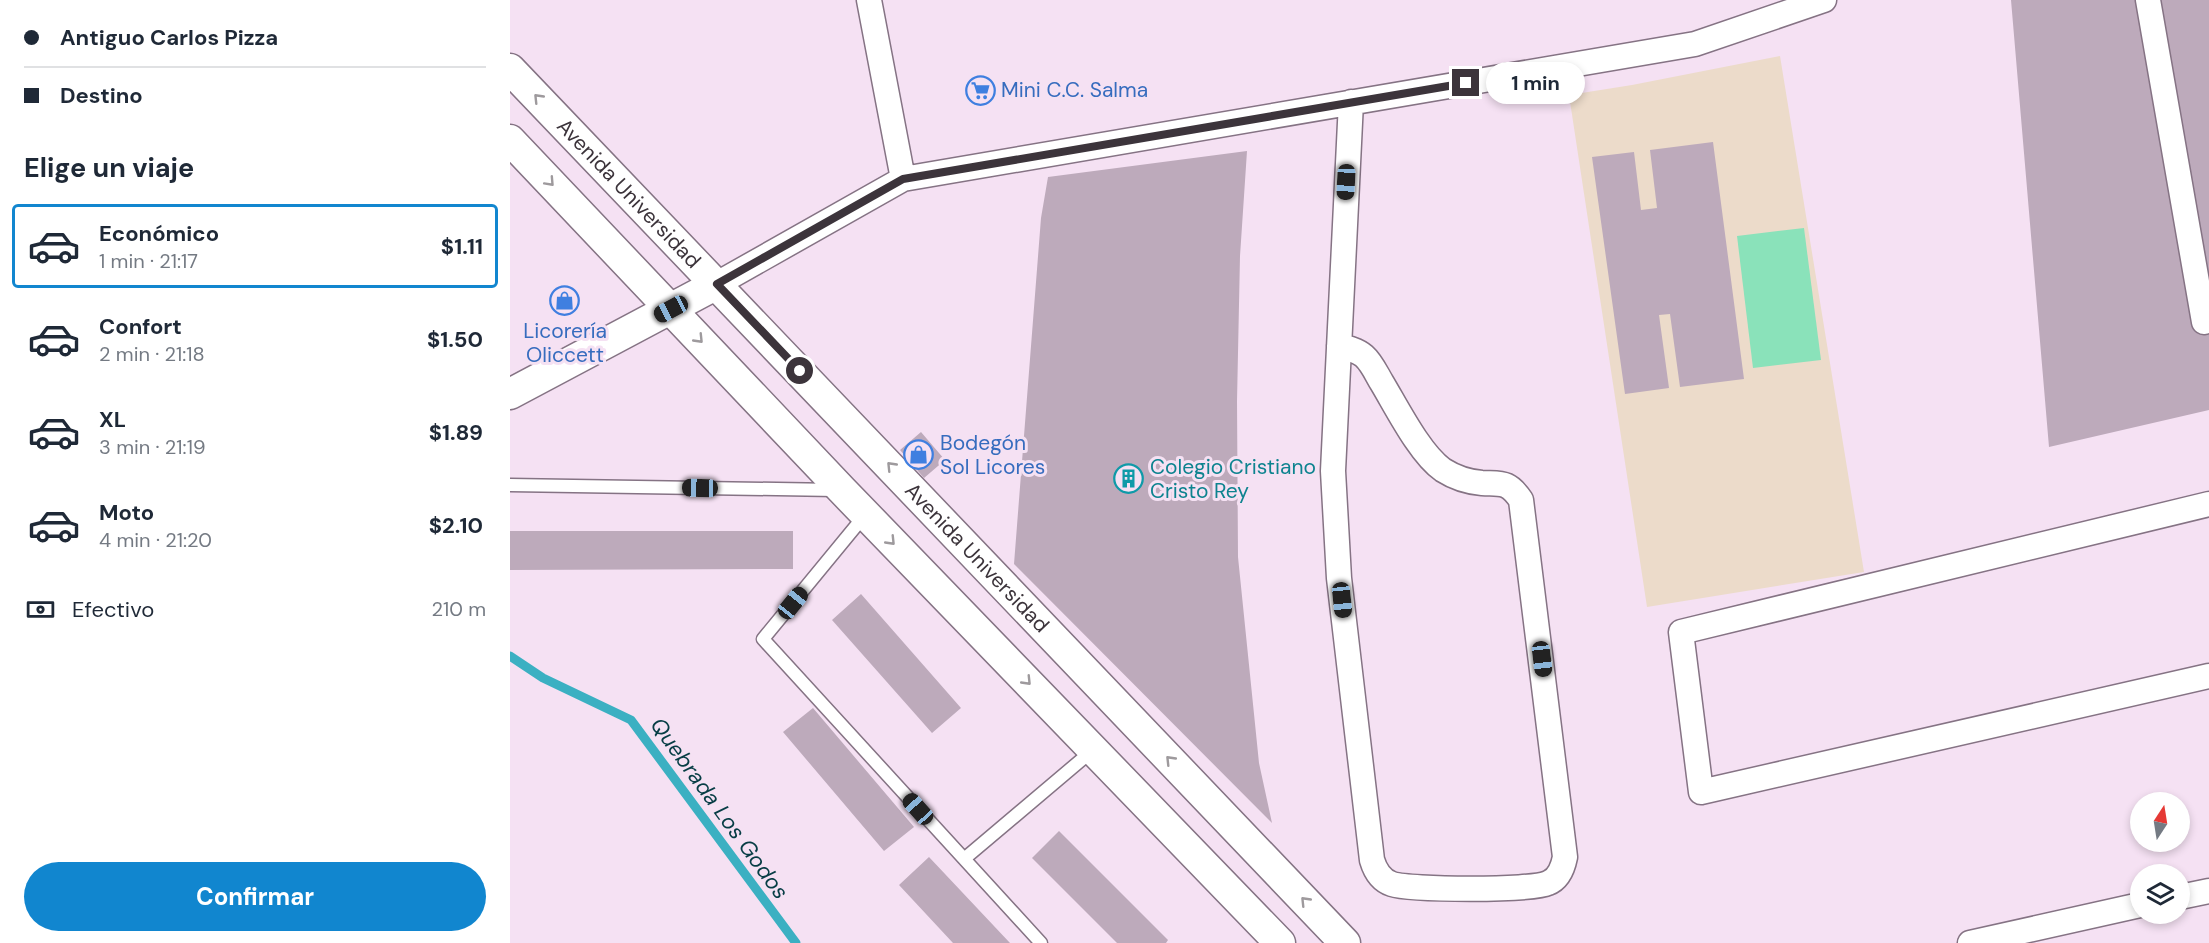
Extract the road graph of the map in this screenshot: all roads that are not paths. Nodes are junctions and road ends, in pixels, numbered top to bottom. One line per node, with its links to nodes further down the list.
1 (869, 0): 7 (street)
2 (1824, 0): 5 (street)
3 (2148, 0): 10 (street)
4 (510, 69): 8 (street, Avenida Universidad, one-way to 4)
5 (1351, 102): 7 (street); 11 (street)
6 (510, 140): 9 (street, one-way to 9)
7 (903, 179): 8 (street)
8 (717, 284): 9 (street); 25 (street, Avenida Universidad, one-way to 8)
9 (671, 309): 12 (street); 14 (street, one-way to 14)
10 (2204, 322)
11 (1339, 346): 11 (street)
12 (510, 394)
13 (510, 485): 14 (lane)
14 (842, 490): 16 (street)
15 (2209, 504): 17 (street)
16 (866, 514): 18 (street, one-way to 18); 19 (lane)
17 (2209, 676)
18 (1093, 750): 19 (lane); 24 (street)
19 (964, 860): 23 (lane)
20 (2209, 891): 21 (street)
21 (2190, 895)
22 (2130, 907): 26 (street)
23 (1041, 943)
24 (1280, 943)
25 (1345, 943)
26 (1970, 943)

